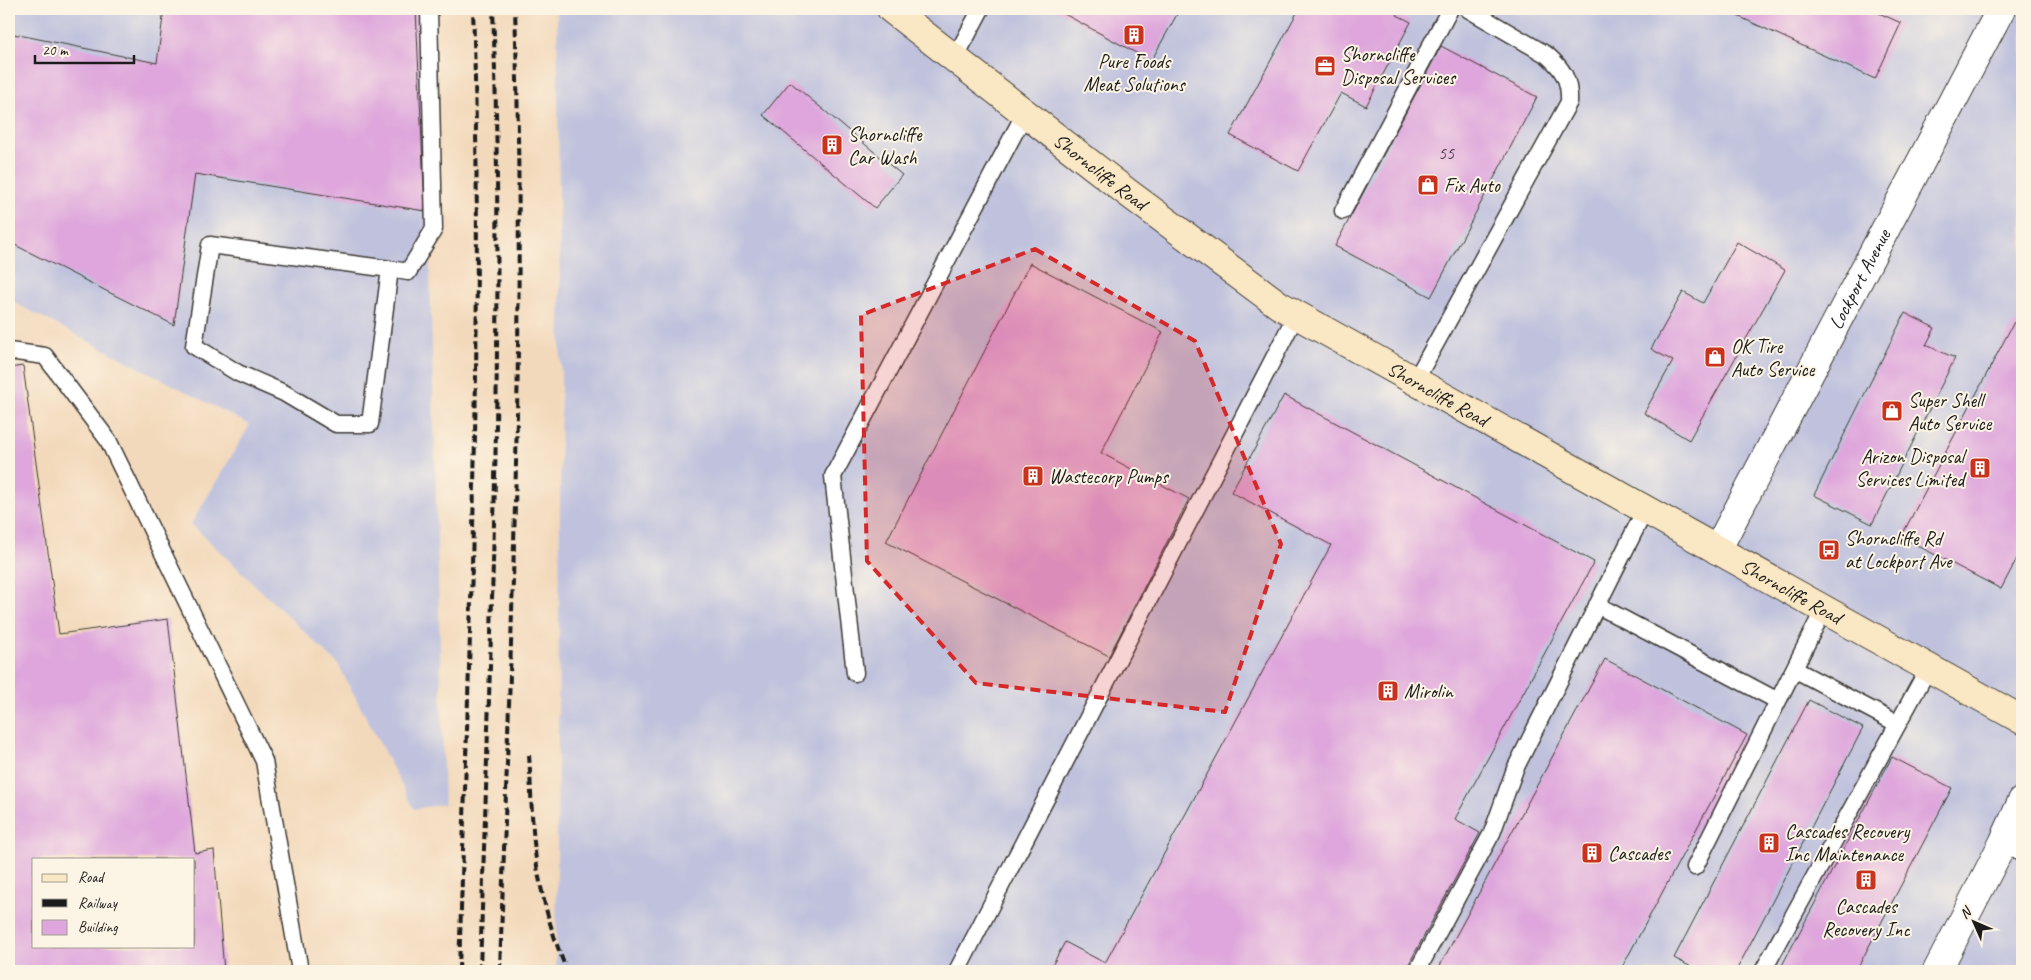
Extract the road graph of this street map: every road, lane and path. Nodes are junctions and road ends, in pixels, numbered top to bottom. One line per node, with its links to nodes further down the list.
1 (429, 9): 10 (lane)
2 (891, 9): 7 (street, Shorncliffe Road)
3 (981, 9): 7 (lane)
4 (1450, 9): 9 (lane)
5 (1468, 9): 13 (lane)
6 (2001, 9): 15 (street, Lockport Avenue)
7 (955, 58): 8 (street, Shorncliffe Road)
8 (1025, 113): 11 (street, Shorncliffe Road); 20 (lane)
9 (1343, 211)
10 (390, 269): 10 (lane)
11 (1296, 315): 13 (street, Shorncliffe Road); 28 (lane)
12 (9, 351): 27 (lane)
13 (1414, 381): 14 (street, Shorncliffe Road)
14 (1645, 510): 15 (street, Shorncliffe Road); 16 (lane)
15 (1717, 550): 17 (street, Shorncliffe Road)
16 (1597, 605): 21 (lane); 29 (lane)
17 (1824, 609): 18 (street, Shorncliffe Road); 19 (lane)
18 (1929, 667): 22 (street, Shorncliffe Road); 23 (lane)
19 (1794, 669): 21 (lane); 23 (lane)
20 (855, 673)
21 (1778, 701): 26 (lane)
22 (2022, 720)
23 (1898, 724): 30 (lane)
24 (2022, 801): 25 (street)
25 (2013, 848): 31 (street)
26 (1695, 867)
27 (300, 971)
28 (957, 971)
29 (1417, 971)
30 (1763, 971)
31 (1937, 971)

